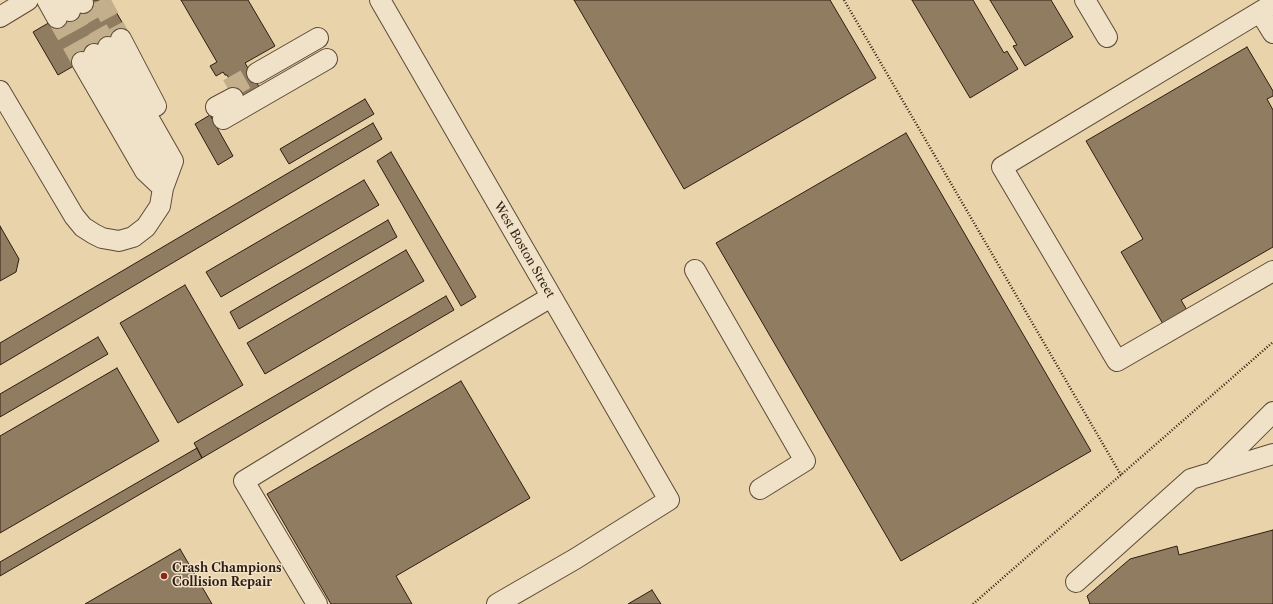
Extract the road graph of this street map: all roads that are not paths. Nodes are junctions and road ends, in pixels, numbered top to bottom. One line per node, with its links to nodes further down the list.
1 (28, 0): 7 (street)
2 (47, 0): 5 (street)
3 (380, 0): 16 (street, West Boston Street)
4 (1085, 0): 9 (street)
5 (71, 6)
6 (1267, 8): 8 (street); 15 (street)
7 (0, 16)
8 (1273, 33)
9 (1107, 37)
10 (259, 77): 12 (street)
11 (0, 91): 13 (street)
12 (222, 102)
13 (163, 188): 13 (street)
14 (695, 270): 20 (street)
15 (1273, 271)
16 (552, 297): 22 (street); 23 (street, West Boston Street)
17 (1273, 412): 19 (street)
18 (1273, 454): 19 (street)
19 (1214, 472): 21 (street)
20 (760, 489)
21 (1076, 582)
22 (317, 604)
23 (497, 604)

